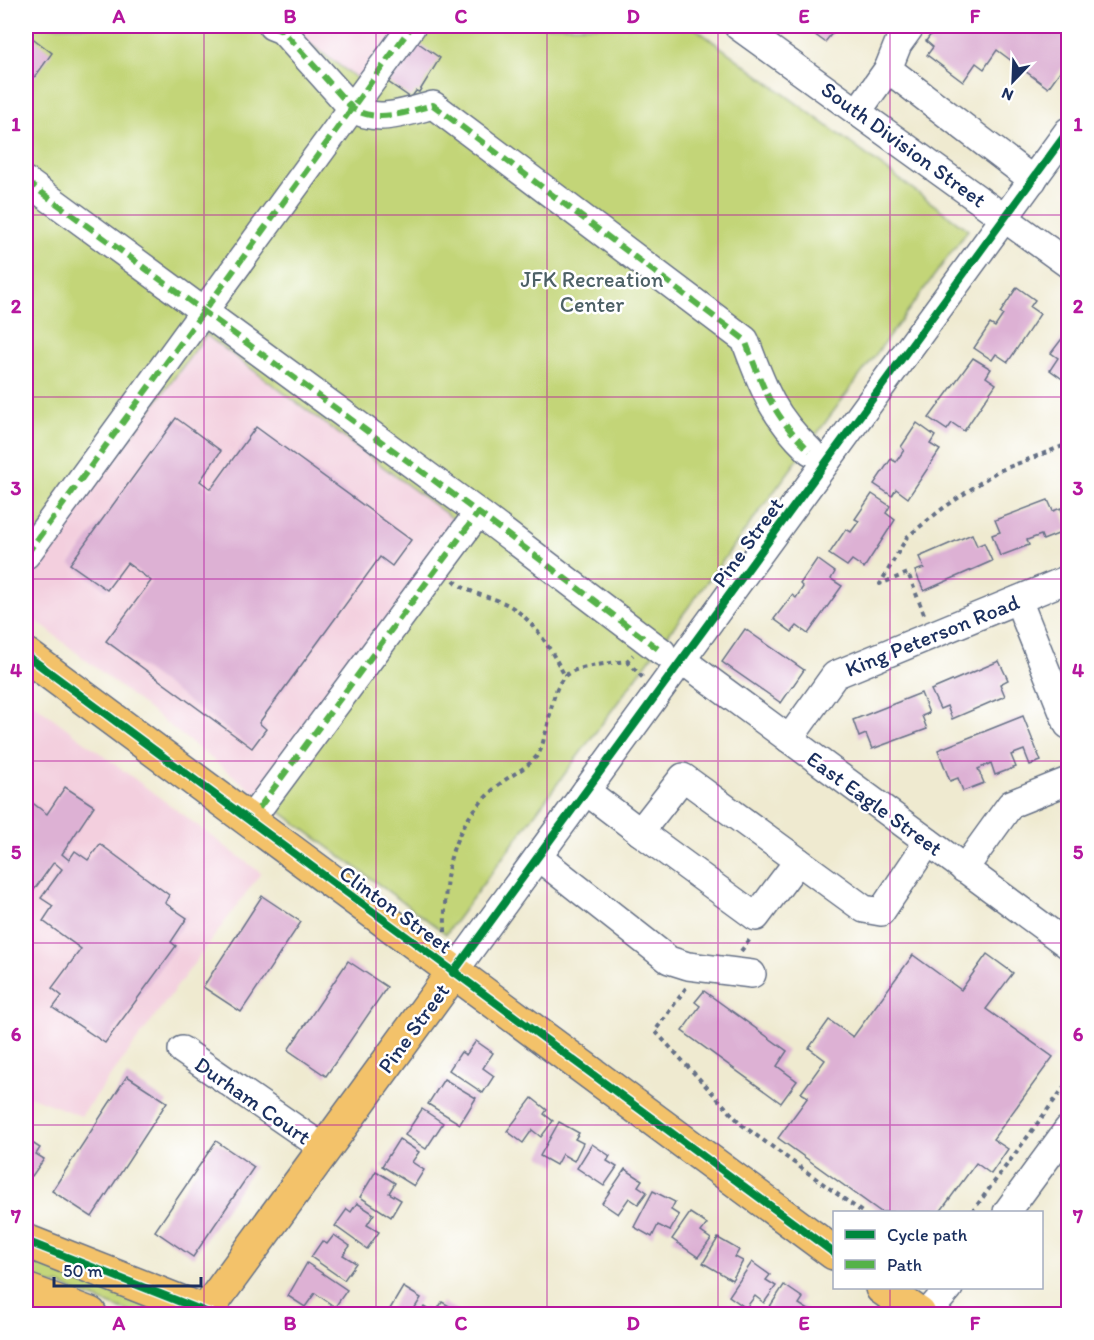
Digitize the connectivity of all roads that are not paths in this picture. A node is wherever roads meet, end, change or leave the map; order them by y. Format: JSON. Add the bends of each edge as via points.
{"nodes":[{"id":1,"x":272,"y":26,"type":"edge"},
{"id":2,"x":412,"y":26,"type":"edge"},
{"id":3,"x":738,"y":26,"type":"edge"},
{"id":4,"x":911,"y":26,"type":"edge"},
{"id":5,"x":888,"y":69,"type":"junction"},
{"id":6,"x":352,"y":108,"type":"junction"},
{"id":7,"x":858,"y":111,"type":"junction"},
{"id":8,"x":1068,"y":131,"type":"edge"},
{"id":9,"x":1033,"y":180,"type":"junction"},
{"id":10,"x":26,"y":181,"type":"edge"},
{"id":11,"x":1005,"y":218,"type":"junction"},
{"id":12,"x":1068,"y":264,"type":"edge"},
{"id":13,"x":204,"y":312,"type":"junction"},
{"id":14,"x":810,"y":451,"type":"dead end"},
{"id":15,"x":478,"y":513,"type":"junction"},
{"id":16,"x":26,"y":555,"type":"edge"},
{"id":17,"x":1068,"y":579,"type":"edge"},
{"id":18,"x":1018,"y":600,"type":"junction"},
{"id":19,"x":26,"y":655,"type":"edge"},
{"id":20,"x":672,"y":656,"type":"junction"},
{"id":21,"x":1068,"y":725,"type":"edge"},
{"id":22,"x":789,"y":739,"type":"junction"},
{"id":23,"x":1068,"y":781,"type":"edge"},
{"id":24,"x":586,"y":791,"type":"junction"},
{"id":25,"x":259,"y":808,"type":"dead end"},
{"id":26,"x":640,"y":832,"type":"junction"},
{"id":27,"x":928,"y":842,"type":"junction"},
{"id":28,"x":538,"y":857,"type":"junction"},
{"id":29,"x":798,"y":861,"type":"junction"},
{"id":30,"x":964,"y":868,"type":"junction"},
{"id":31,"x":1068,"y":945,"type":"edge"},
{"id":32,"x":453,"y":973,"type":"junction"},
{"id":33,"x":752,"y":974,"type":"dead end"},
{"id":34,"x":182,"y":1050,"type":"dead end"},
{"id":35,"x":1068,"y":1129,"type":"edge"},
{"id":36,"x":325,"y":1149,"type":"junction"},
{"id":37,"x":1008,"y":1211,"type":"edge"},
{"id":38,"x":26,"y":1241,"type":"edge"},
{"id":39,"x":833,"y":1251,"type":"edge"},
{"id":40,"x":885,"y":1289,"type":"edge"},
{"id":41,"x":947,"y":1289,"type":"edge"},
{"id":42,"x":26,"y":1290,"type":"edge"},
{"id":43,"x":90,"y":1314,"type":"edge"},
{"id":44,"x":207,"y":1314,"type":"edge"},
{"id":45,"x":919,"y":1314,"type":"edge"},
{"id":46,"x":927,"y":1314,"type":"edge"}],
"edges":[{"from":1,"to":6,"type":"street","via":[[282,30]]},
{"from":2,"to":6,"type":"street"},
{"from":3,"to":7,"type":"street","name":"South Division Street"},
{"from":4,"to":5,"type":"street"},
{"from":5,"to":7,"type":"street"},
{"from":5,"to":9,"type":"street"},
{"from":6,"to":13,"type":"street"},
{"from":6,"to":14,"type":"street","via":[[364,116],[399,114],[433,105],[745,340],[767,400]]},
{"from":7,"to":11,"type":"street","name":"South Division Street"},
{"from":8,"to":9,"type":"street","name":"Pine Street"},
{"from":9,"to":11,"type":"street","name":"Pine Street"},
{"from":10,"to":13,"type":"street","name":"East Eagle Street"},
{"from":11,"to":12,"type":"street","name":"South Division Street"},
{"from":11,"to":20,"type":"street","name":"Pine Street"},
{"from":13,"to":15,"type":"street","name":"East Eagle Street"},
{"from":13,"to":16,"type":"street"},
{"from":15,"to":20,"type":"street","name":"East Eagle Street"},
{"from":15,"to":25,"type":"street"},
{"from":17,"to":18,"type":"street","name":"King Peterson Road"},
{"from":18,"to":21,"type":"street"},
{"from":18,"to":22,"type":"street","name":"King Peterson Road","via":[[835,675]]},
{"from":19,"to":32,"type":"main road","name":"Clinton Street"},
{"from":20,"to":22,"type":"street","name":"East Eagle Street"},
{"from":20,"to":24,"type":"street","name":"Pine Street"},
{"from":22,"to":27,"type":"street","name":"East Eagle Street"},
{"from":23,"to":30,"type":"street","via":[[1011,804]]},
{"from":24,"to":26,"type":"street"},
{"from":24,"to":28,"type":"street","name":"Pine Street"},
{"from":26,"to":29,"type":"street","via":[[682,777]]},
{"from":26,"to":29,"type":"street","via":[[756,916]]},
{"from":27,"to":29,"type":"street","via":[[881,912],[864,909]]},
{"from":27,"to":30,"type":"street","name":"East Eagle Street"},
{"from":28,"to":32,"type":"street","name":"Pine Street"},
{"from":28,"to":33,"type":"street","via":[[669,960]]},
{"from":30,"to":31,"type":"street","name":"East Eagle Street"},
{"from":32,"to":36,"type":"main road","name":"Pine Street"},
{"from":32,"to":39,"type":"main road","name":"Clinton Street"},
{"from":34,"to":36,"type":"street","name":"Durham Court"},
{"from":35,"to":37,"type":"street"},
{"from":36,"to":44,"type":"main road","name":"Pine Street"},
{"from":38,"to":44,"type":"main road"},
{"from":40,"to":45,"type":"main road"},
{"from":41,"to":46,"type":"street"},
{"from":42,"to":43,"type":"main road"}]}
